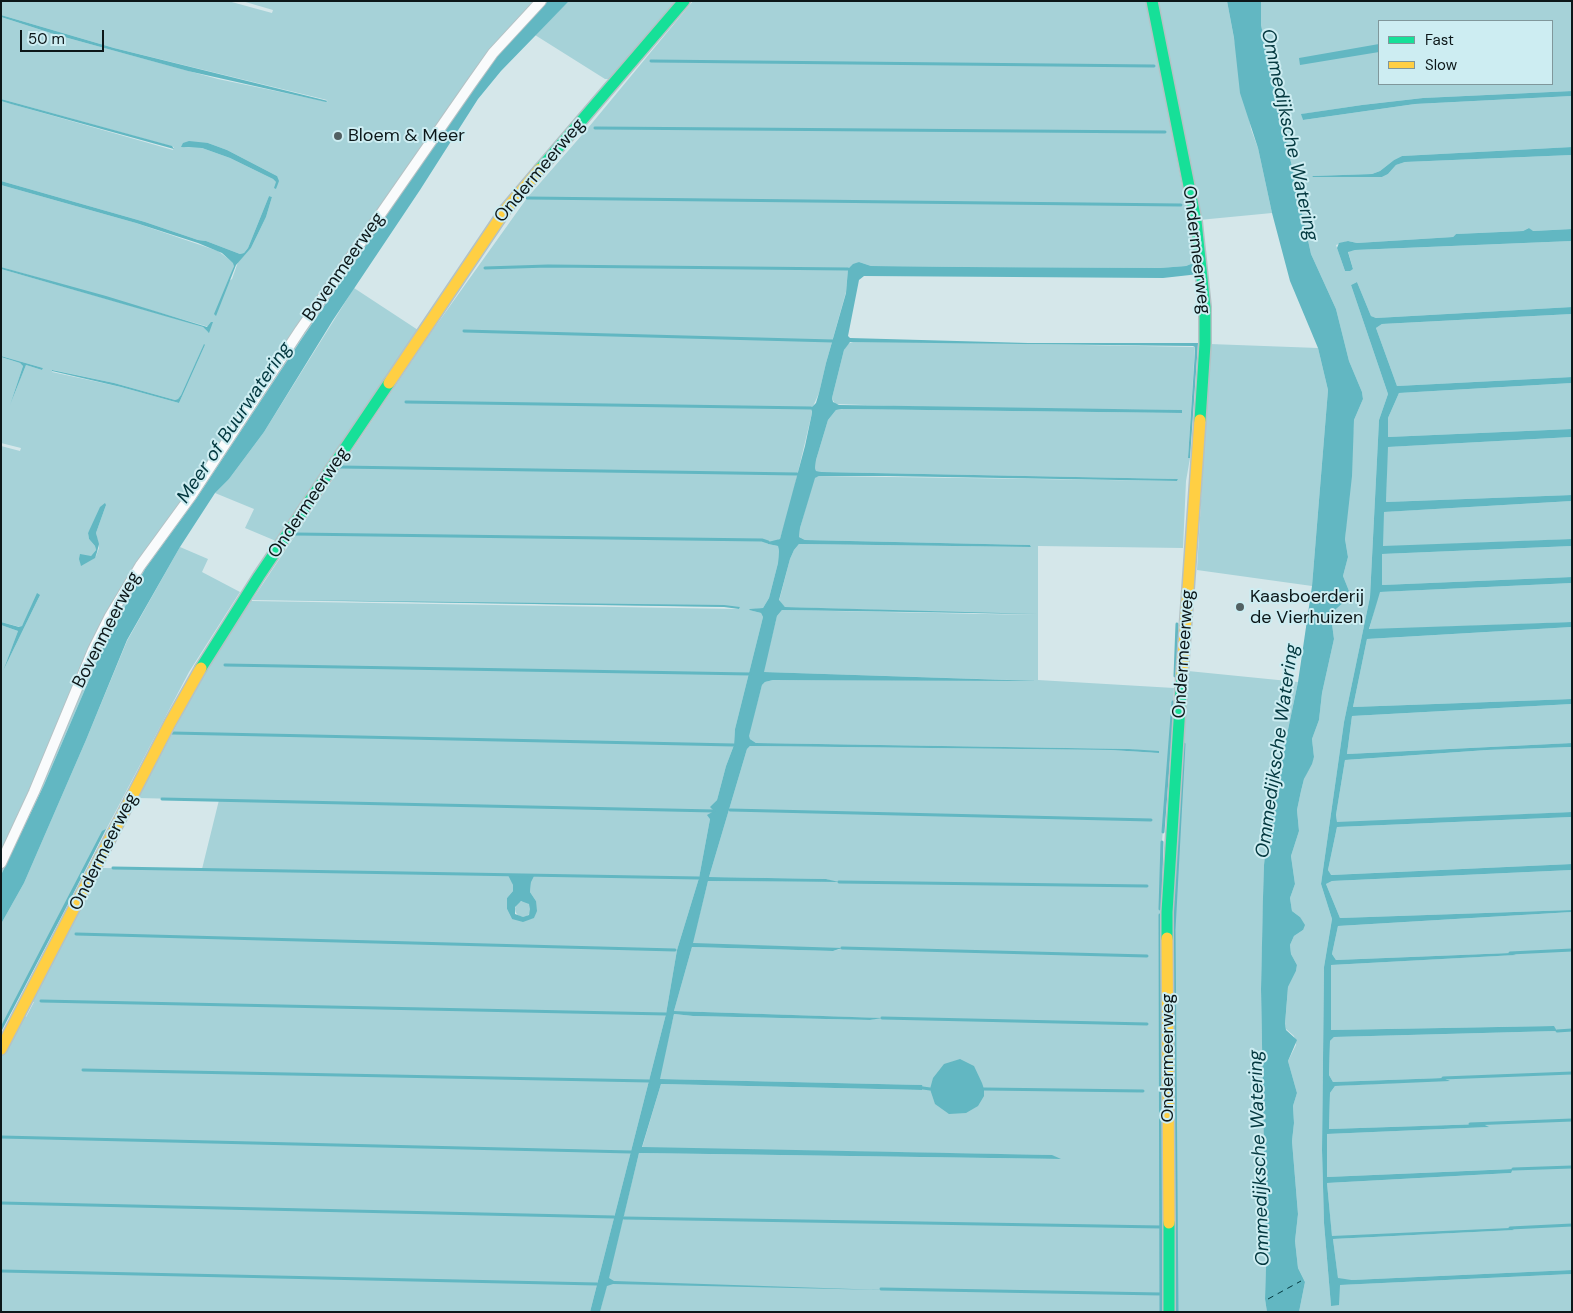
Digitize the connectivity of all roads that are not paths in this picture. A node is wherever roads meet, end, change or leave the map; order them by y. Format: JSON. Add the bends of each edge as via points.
{"nodes":[{"id":1,"x":541,"y":1,"type":"edge"},
{"id":2,"x":684,"y":1,"type":"edge"},
{"id":3,"x":1152,"y":1,"type":"edge"},
{"id":4,"x":1,"y":863,"type":"edge"},
{"id":5,"x":1,"y":1050,"type":"edge"},
{"id":6,"x":1169,"y":1312,"type":"edge"}],
"edges":[{"from":1,"to":4,"type":"street","name":"Bovenmeerweg","via":[[493,53],[140,566],[94,650]]},
{"from":2,"to":5,"type":"street","name":"Ondermeerweg","via":[[506,209],[259,576],[170,723]]},
{"from":3,"to":6,"type":"street","name":"Ondermeerweg","via":[[1196,220],[1205,307],[1167,912]]}]}
